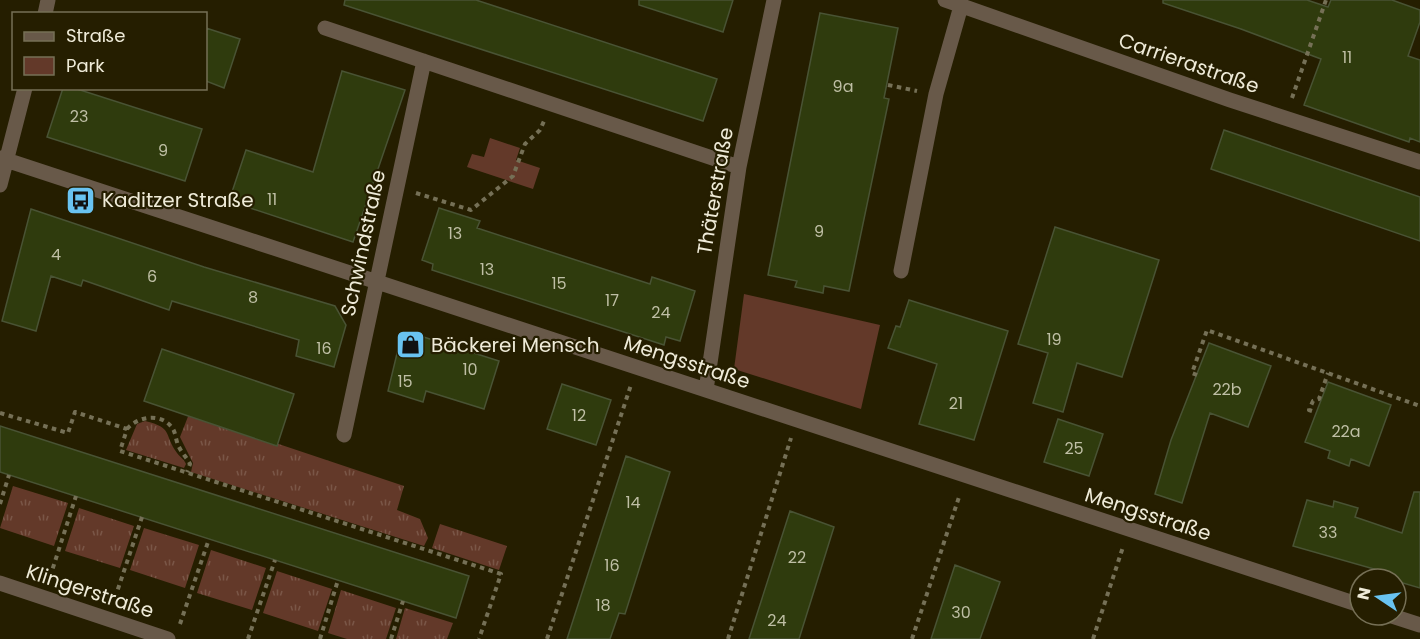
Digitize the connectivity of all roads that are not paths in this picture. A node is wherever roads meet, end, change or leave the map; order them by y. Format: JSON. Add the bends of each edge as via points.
{"nodes":[{"id":1,"x":774,"y":0,"type":"edge"},
{"id":2,"x":945,"y":0,"type":"edge"},
{"id":3,"x":961,"y":6,"type":"junction"},
{"id":4,"x":325,"y":28,"type":"dead end"},
{"id":5,"x":424,"y":60,"type":"junction"},
{"id":6,"x":24,"y":90,"type":"edge"},
{"id":7,"x":3,"y":159,"type":"edge"},
{"id":8,"x":1420,"y":162,"type":"edge"},
{"id":9,"x":739,"y":167,"type":"junction"},
{"id":10,"x":0,"y":185,"type":"edge"},
{"id":11,"x":901,"y":271,"type":"dead end"},
{"id":12,"x":376,"y":282,"type":"junction"},
{"id":13,"x":706,"y":390,"type":"junction"},
{"id":14,"x":344,"y":435,"type":"dead end"},
{"id":15,"x":0,"y":583,"type":"edge"},
{"id":16,"x":1348,"y":601,"type":"edge"},
{"id":17,"x":173,"y":633,"type":"edge"}],
"edges":[{"from":1,"to":9,"type":"street","name":"Thäterstraße"},
{"from":2,"to":3,"type":"street","name":"Carrierastraße"},
{"from":3,"to":8,"type":"street","name":"Carrierastraße"},
{"from":3,"to":11,"type":"street","via":[[936,94]]},
{"from":4,"to":5,"type":"street"},
{"from":5,"to":9,"type":"street"},
{"from":5,"to":12,"type":"street","name":"Schwindstraße"},
{"from":6,"to":7,"type":"street"},
{"from":7,"to":10,"type":"street"},
{"from":7,"to":12,"type":"street","name":"Mengsstraße"},
{"from":9,"to":13,"type":"street","name":"Thäterstraße"},
{"from":12,"to":13,"type":"street","name":"Mengsstraße"},
{"from":12,"to":14,"type":"street","name":"Schwindstraße"},
{"from":13,"to":16,"type":"street","name":"Mengsstraße"},
{"from":15,"to":17,"type":"street","name":"Klingerstraße","via":[[108,619]]}]}
